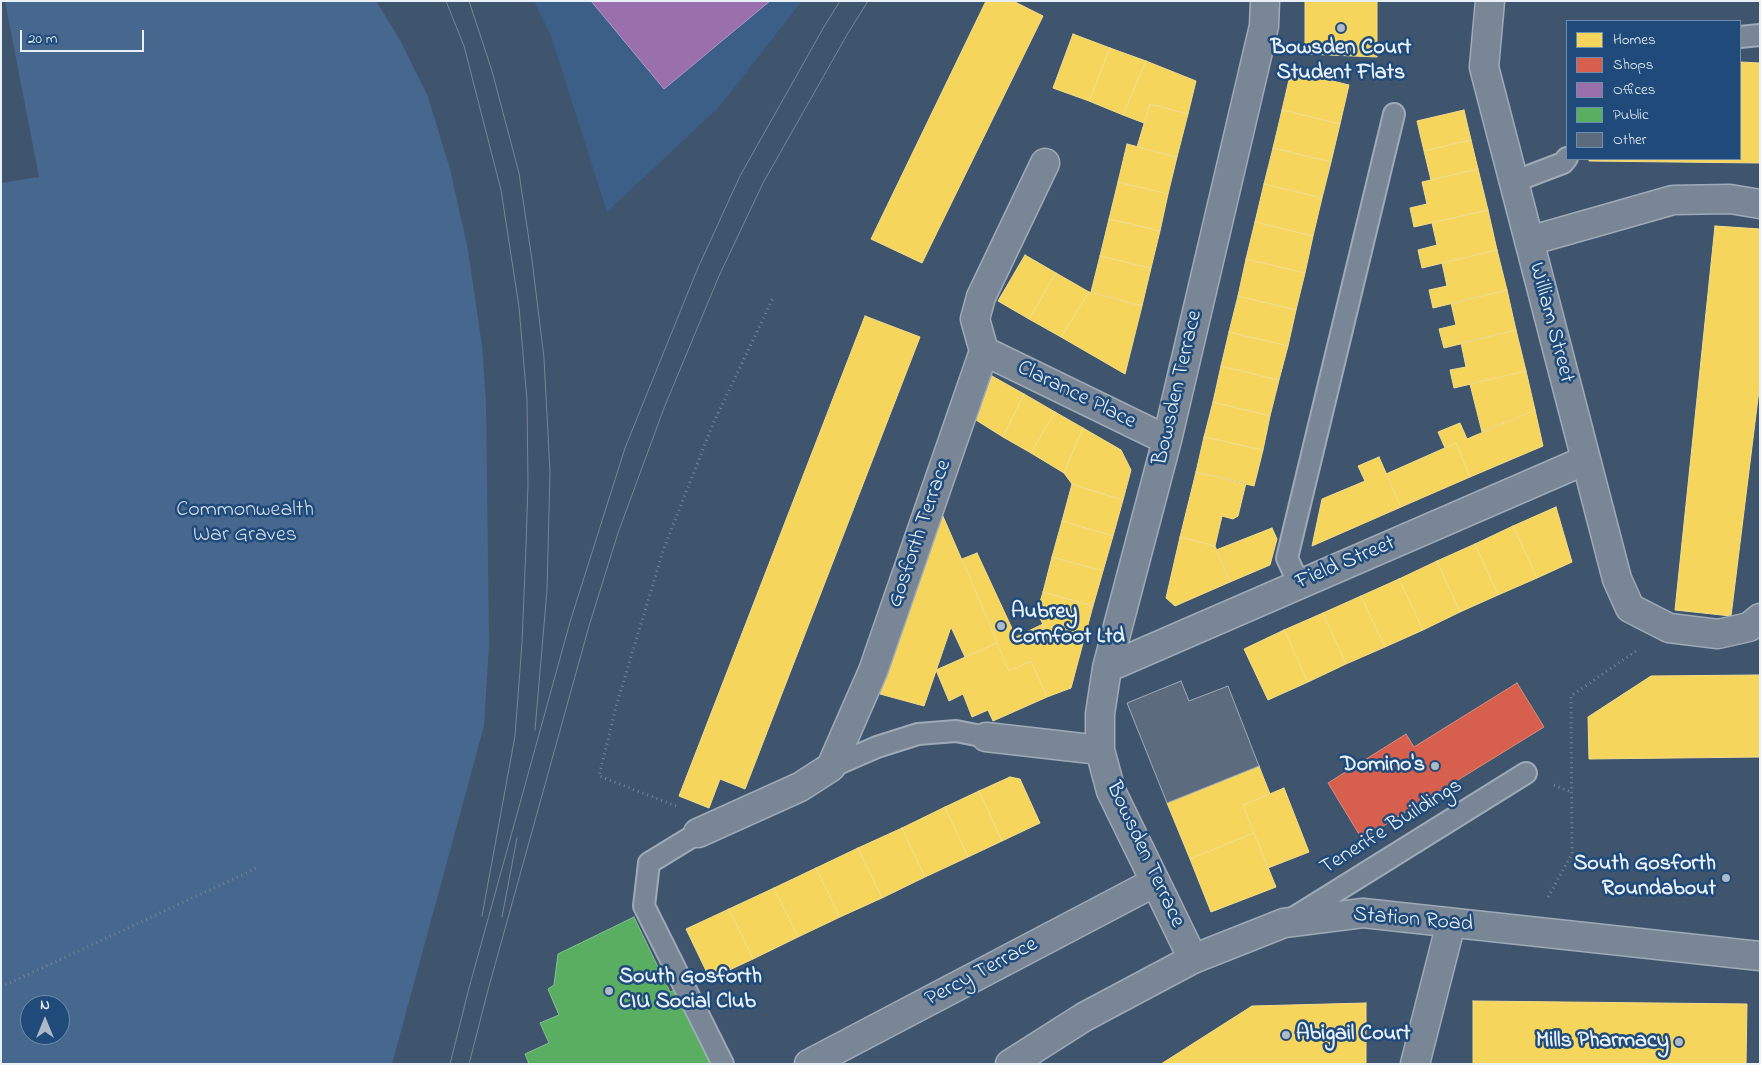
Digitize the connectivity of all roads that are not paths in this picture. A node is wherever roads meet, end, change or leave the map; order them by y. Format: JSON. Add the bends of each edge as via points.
{"nodes":[{"id":1,"x":1490,"y":1,"type":"edge"},
{"id":2,"x":1264,"y":13,"type":"edge"},
{"id":3,"x":1760,"y":35,"type":"edge"},
{"id":4,"x":1741,"y":37,"type":"edge"},
{"id":5,"x":1394,"y":114,"type":"dead end"},
{"id":6,"x":1566,"y":159,"type":"edge"},
{"id":7,"x":1045,"y":164,"type":"dead end"},
{"id":8,"x":1514,"y":182,"type":"junction"},
{"id":9,"x":1760,"y":204,"type":"edge"},
{"id":10,"x":1529,"y":241,"type":"junction"},
{"id":11,"x":984,"y":351,"type":"junction"},
{"id":12,"x":1168,"y":440,"type":"junction"},
{"id":13,"x":1586,"y":460,"type":"junction"},
{"id":14,"x":1299,"y":584,"type":"junction"},
{"id":15,"x":1760,"y":618,"type":"edge"},
{"id":16,"x":1107,"y":668,"type":"junction"},
{"id":17,"x":986,"y":737,"type":"joint"},
{"id":18,"x":1100,"y":750,"type":"junction"},
{"id":19,"x":830,"y":767,"type":"junction"},
{"id":20,"x":1526,"y":773,"type":"dead end"},
{"id":21,"x":698,"y":833,"type":"joint"},
{"id":22,"x":1155,"y":882,"type":"junction"},
{"id":23,"x":1284,"y":923,"type":"junction"},
{"id":24,"x":1451,"y":923,"type":"junction"},
{"id":25,"x":1760,"y":956,"type":"edge"},
{"id":26,"x":1193,"y":959,"type":"junction"},
{"id":27,"x":723,"y":1064,"type":"edge"},
{"id":28,"x":809,"y":1064,"type":"edge"},
{"id":29,"x":1010,"y":1064,"type":"edge"},
{"id":30,"x":1416,"y":1064,"type":"edge"}],
"edges":[{"from":1,"to":8,"type":"street","name":"William Street","via":[[1484,67]]},
{"from":2,"to":12,"type":"street","name":"Bowsden Terrace"},
{"from":3,"to":4,"type":"lane"},
{"from":5,"to":14,"type":"lane","via":[[1287,558]]},
{"from":6,"to":8,"type":"lane"},
{"from":7,"to":11,"type":"street","via":[[981,297],[975,319]]},
{"from":8,"to":10,"type":"street","name":"William Street"},
{"from":9,"to":10,"type":"street","via":[[1730,199],[1673,200]]},
{"from":10,"to":13,"type":"street","name":"William Street"},
{"from":11,"to":12,"type":"street","name":"Clarance Place"},
{"from":11,"to":19,"type":"street","name":"Gosforth Terrace","via":[[873,671]]},
{"from":12,"to":16,"type":"street","name":"Bowsden Terrace"},
{"from":13,"to":14,"type":"street","name":"Field Street"},
{"from":13,"to":15,"type":"street","name":"William Street","via":[[1617,579],[1630,608],[1669,628],[1718,634],[1749,627]]},
{"from":14,"to":16,"type":"street","name":"Field Street"},
{"from":16,"to":18,"type":"street","name":"Bowsden Terrace","via":[[1100,714]]},
{"from":17,"to":18,"type":"street"},
{"from":17,"to":19,"type":"lane","via":[[956,731],[918,734],[876,747]]},
{"from":18,"to":22,"type":"street","name":"Bowsden Terrace","via":[[1111,791]]},
{"from":19,"to":21,"type":"street","via":[[800,787]]},
{"from":20,"to":23,"type":"lane","name":"Tenerife Buildings"},
{"from":21,"to":27,"type":"lane","via":[[649,863],[644,906]]},
{"from":22,"to":26,"type":"street","name":"Bowsden Terrace"},
{"from":22,"to":28,"type":"street","name":"Percy Terrace"},
{"from":23,"to":24,"type":"street","name":"Station Road","via":[[1363,913]]},
{"from":23,"to":26,"type":"street","name":"Station Road"},
{"from":24,"to":25,"type":"street","name":"Station Road"},
{"from":24,"to":30,"type":"street"},
{"from":26,"to":29,"type":"street","name":"Station Road","via":[[1084,1017]]}]}
